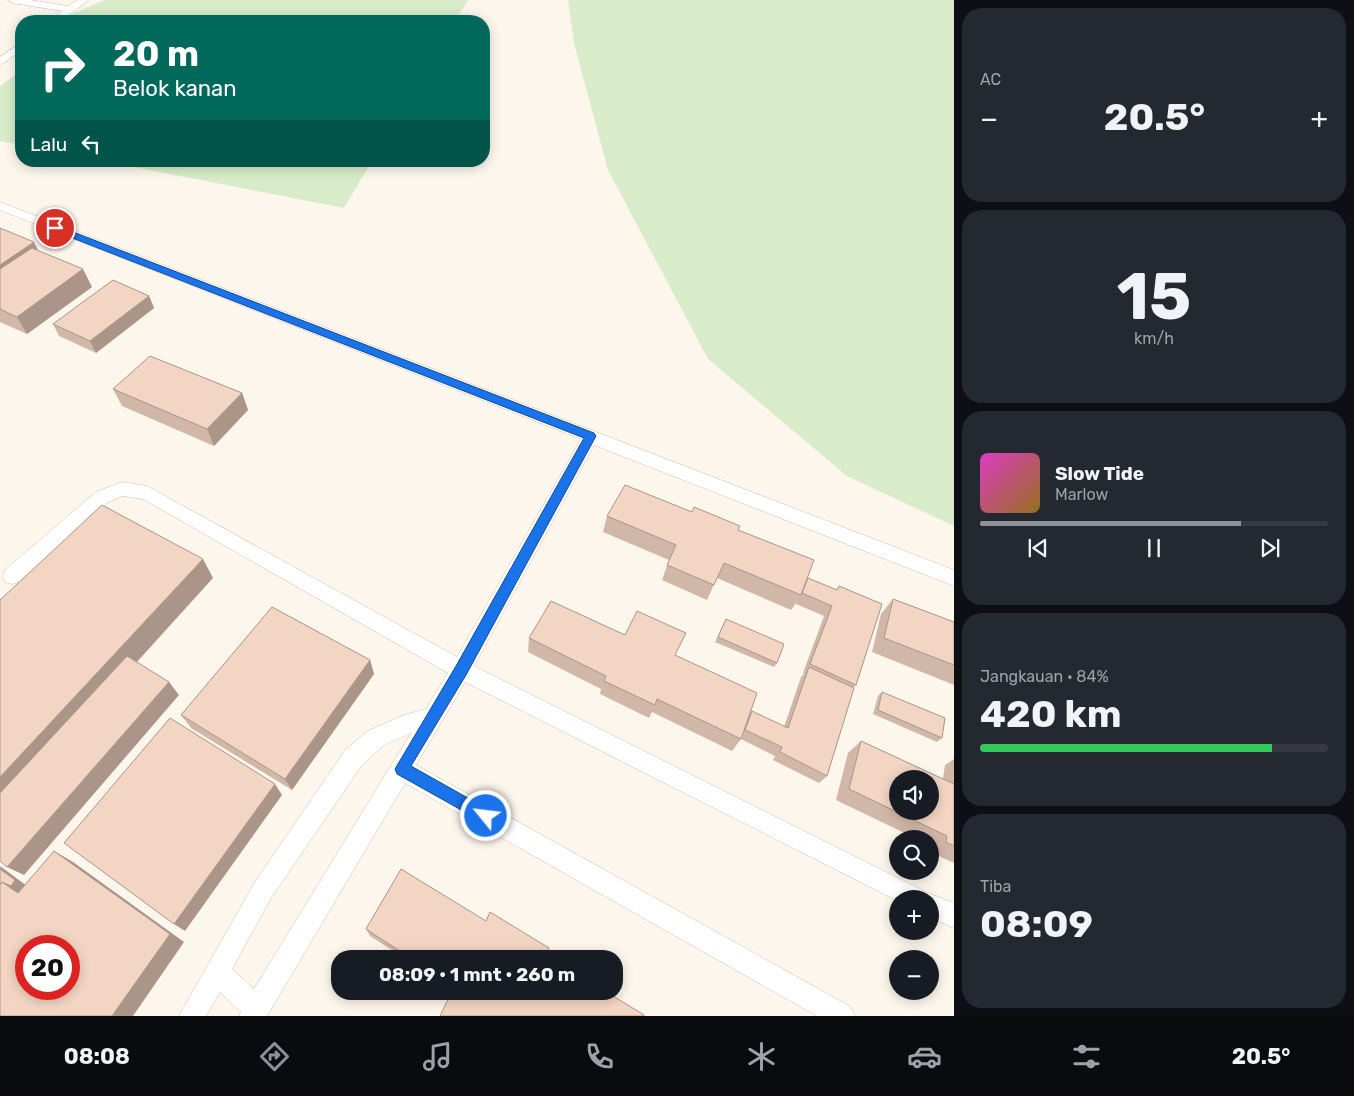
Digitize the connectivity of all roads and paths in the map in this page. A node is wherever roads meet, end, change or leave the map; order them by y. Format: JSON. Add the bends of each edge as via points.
{"nodes":[{"id":1,"x":13,"y":0,"type":"edge"},
{"id":2,"x":84,"y":0,"type":"edge"},
{"id":3,"x":70,"y":9,"type":"junction"},
{"id":4,"x":62,"y":15,"type":"edge"},
{"id":5,"x":15,"y":51,"type":"edge"},
{"id":6,"x":0,"y":62,"type":"edge"},
{"id":7,"x":0,"y":206,"type":"edge"},
{"id":8,"x":590,"y":436,"type":"junction"},
{"id":9,"x":12,"y":576,"type":"dead end"},
{"id":10,"x":954,"y":578,"type":"edge"},
{"id":11,"x":461,"y":670,"type":"junction"},
{"id":12,"x":433,"y":717,"type":"junction"},
{"id":13,"x":402,"y":769,"type":"junction"},
{"id":14,"x":901,"y":890,"type":"edge"},
{"id":15,"x":939,"y":908,"type":"edge"},
{"id":16,"x":954,"y":916,"type":"edge"},
{"id":17,"x":217,"y":972,"type":"junction"},
{"id":18,"x":254,"y":1013,"type":"edge"},
{"id":19,"x":192,"y":1016,"type":"edge"},
{"id":20,"x":842,"y":1016,"type":"edge"}],
"edges":[{"from":1,"to":3,"type":"lane"},
{"from":2,"to":3,"type":"lane"},
{"from":3,"to":4,"type":"lane"},
{"from":5,"to":6,"type":"lane"},
{"from":7,"to":8,"type":"lane"},
{"from":8,"to":10,"type":"lane"},
{"from":8,"to":11,"type":"lane"},
{"from":9,"to":11,"type":"lane","via":[[102,498],[122,489],[134,490],[147,493]]},
{"from":11,"to":12,"type":"lane"},
{"from":11,"to":14,"type":"lane"},
{"from":12,"to":13,"type":"lane"},
{"from":12,"to":17,"type":"lane","via":[[404,725],[376,738],[354,757],[263,890]]},
{"from":13,"to":18,"type":"lane"},
{"from":13,"to":20,"type":"lane"},
{"from":15,"to":16,"type":"lane"},
{"from":17,"to":18,"type":"lane"},
{"from":17,"to":19,"type":"lane"}]}
